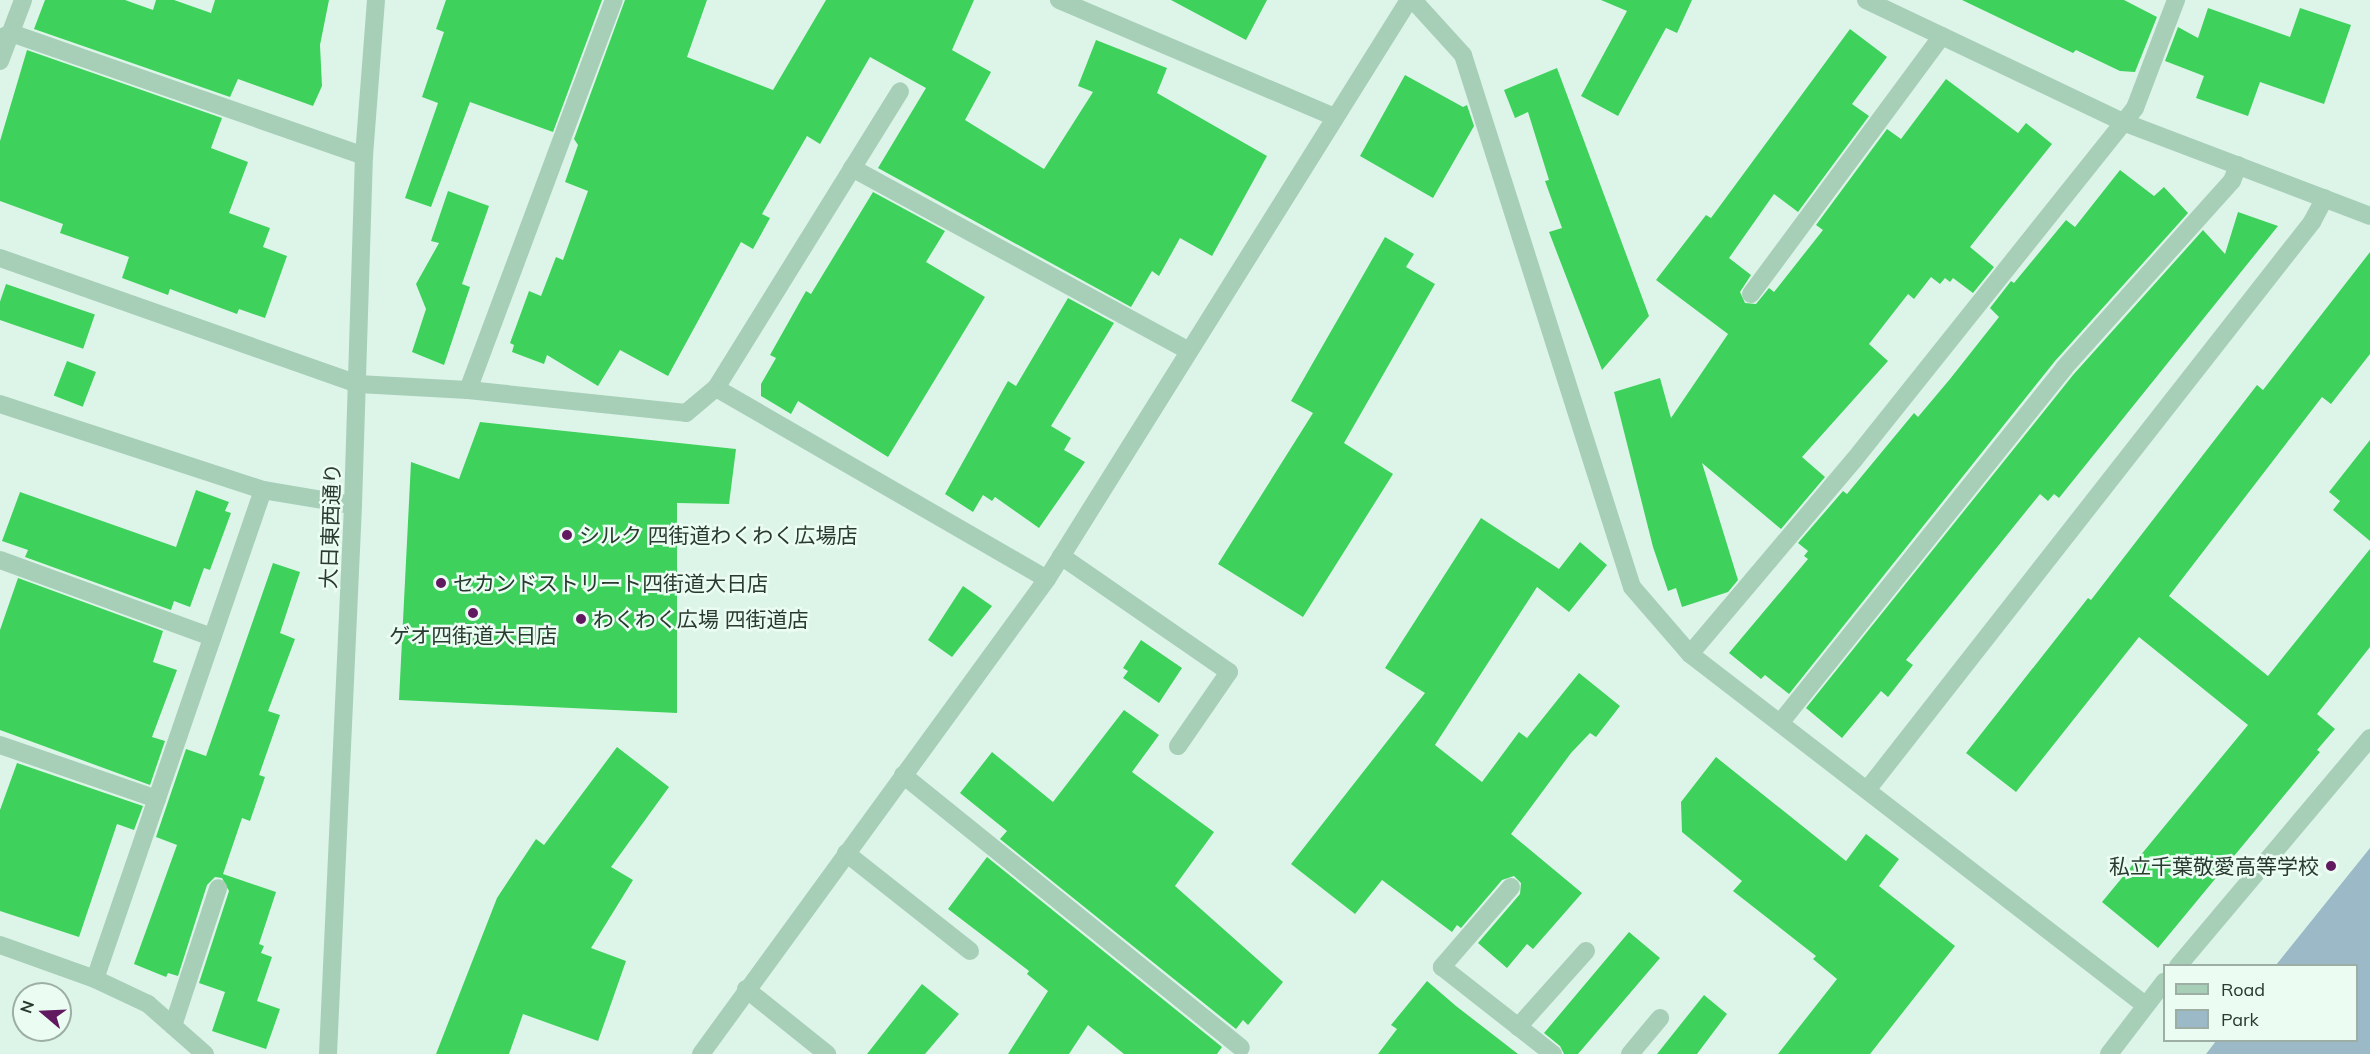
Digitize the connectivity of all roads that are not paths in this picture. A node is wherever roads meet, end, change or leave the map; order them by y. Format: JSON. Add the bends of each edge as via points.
{"nodes":[{"id":1,"x":23,"y":0,"type":"edge"},
{"id":2,"x":376,"y":0,"type":"edge"},
{"id":3,"x":614,"y":0,"type":"edge"},
{"id":4,"x":1059,"y":0,"type":"edge"},
{"id":5,"x":1408,"y":0,"type":"edge"},
{"id":6,"x":1413,"y":0,"type":"edge"},
{"id":7,"x":1866,"y":0,"type":"edge"},
{"id":8,"x":2176,"y":0,"type":"edge"},
{"id":9,"x":5,"y":36,"type":"edge"},
{"id":10,"x":1942,"y":36,"type":"junction"},
{"id":11,"x":0,"y":61,"type":"edge"},
{"id":12,"x":900,"y":91,"type":"dead end"},
{"id":13,"x":1335,"y":117,"type":"junction"},
{"id":14,"x":2123,"y":122,"type":"junction"},
{"id":15,"x":363,"y":156,"type":"junction"},
{"id":16,"x":2238,"y":165,"type":"junction"},
{"id":17,"x":852,"y":168,"type":"junction"},
{"id":18,"x":2325,"y":198,"type":"junction"},
{"id":19,"x":2370,"y":216,"type":"edge"},
{"id":20,"x":0,"y":258,"type":"edge"},
{"id":21,"x":1751,"y":294,"type":"dead end"},
{"id":22,"x":1188,"y":351,"type":"junction"},
{"id":23,"x":358,"y":384,"type":"junction"},
{"id":24,"x":716,"y":388,"type":"junction"},
{"id":25,"x":468,"y":390,"type":"junction"},
{"id":26,"x":0,"y":404,"type":"edge"},
{"id":27,"x":262,"y":490,"type":"junction"},
{"id":28,"x":354,"y":505,"type":"junction"},
{"id":29,"x":1061,"y":556,"type":"junction"},
{"id":30,"x":0,"y":560,"type":"edge"},
{"id":31,"x":1047,"y":579,"type":"junction"},
{"id":32,"x":212,"y":637,"type":"junction"},
{"id":33,"x":1690,"y":654,"type":"junction"},
{"id":34,"x":1780,"y":723,"type":"junction"},
{"id":35,"x":2370,"y":738,"type":"edge"},
{"id":36,"x":0,"y":745,"type":"edge"},
{"id":37,"x":1178,"y":746,"type":"dead end"},
{"id":38,"x":903,"y":775,"type":"junction"},
{"id":39,"x":1867,"y":790,"type":"junction"},
{"id":40,"x":157,"y":799,"type":"junction"},
{"id":41,"x":846,"y":853,"type":"junction"},
{"id":42,"x":1511,"y":886,"type":"dead end"},
{"id":43,"x":218,"y":888,"type":"dead end"},
{"id":44,"x":0,"y":945,"type":"edge"},
{"id":45,"x":970,"y":951,"type":"dead end"},
{"id":46,"x":1586,"y":951,"type":"dead end"},
{"id":47,"x":2180,"y":964,"type":"edge"},
{"id":48,"x":95,"y":978,"type":"junction"},
{"id":49,"x":2163,"y":983,"type":"edge"},
{"id":50,"x":746,"y":989,"type":"junction"},
{"id":51,"x":2145,"y":1005,"type":"junction"},
{"id":52,"x":1660,"y":1018,"type":"dead end"},
{"id":53,"x":173,"y":1026,"type":"junction"},
{"id":54,"x":1518,"y":1027,"type":"junction"},
{"id":55,"x":1241,"y":1048,"type":"dead end"},
{"id":56,"x":205,"y":1054,"type":"edge"},
{"id":57,"x":328,"y":1054,"type":"edge"},
{"id":58,"x":701,"y":1054,"type":"edge"},
{"id":59,"x":827,"y":1054,"type":"edge"},
{"id":60,"x":1553,"y":1054,"type":"edge"},
{"id":61,"x":1630,"y":1054,"type":"edge"},
{"id":62,"x":2109,"y":1054,"type":"edge"}],
"edges":[{"from":1,"to":9,"type":"street"},
{"from":2,"to":15,"type":"street","name":"大日東西通り"},
{"from":3,"to":25,"type":"street"},
{"from":4,"to":13,"type":"street"},
{"from":5,"to":13,"type":"street"},
{"from":6,"to":33,"type":"street","via":[[1462,55],[1632,587]]},
{"from":7,"to":10,"type":"street"},
{"from":8,"to":14,"type":"street","via":[[2135,108]]},
{"from":9,"to":11,"type":"street"},
{"from":9,"to":15,"type":"street"},
{"from":10,"to":14,"type":"street"},
{"from":10,"to":21,"type":"street"},
{"from":12,"to":17,"type":"street"},
{"from":13,"to":22,"type":"street"},
{"from":14,"to":16,"type":"street"},
{"from":14,"to":33,"type":"street","via":[[1854,460]]},
{"from":15,"to":23,"type":"street","name":"大日東西通り"},
{"from":16,"to":18,"type":"street"},
{"from":16,"to":34,"type":"street","via":[[2232,182],[2064,368]]},
{"from":17,"to":22,"type":"street"},
{"from":17,"to":24,"type":"street"},
{"from":18,"to":19,"type":"street"},
{"from":18,"to":39,"type":"street","via":[[2312,222]]},
{"from":20,"to":23,"type":"street"},
{"from":22,"to":29,"type":"street"},
{"from":23,"to":25,"type":"street"},
{"from":23,"to":28,"type":"street","name":"大日東西通り"},
{"from":24,"to":25,"type":"street","via":[[686,413]]},
{"from":24,"to":31,"type":"street"},
{"from":26,"to":27,"type":"street"},
{"from":27,"to":28,"type":"street"},
{"from":27,"to":32,"type":"street"},
{"from":28,"to":57,"type":"street","name":"大日東西通り"},
{"from":29,"to":31,"type":"street"},
{"from":29,"to":37,"type":"street","via":[[1229,672]]},
{"from":30,"to":32,"type":"street"},
{"from":31,"to":38,"type":"street"},
{"from":32,"to":40,"type":"street"},
{"from":33,"to":34,"type":"street"},
{"from":34,"to":39,"type":"street"},
{"from":35,"to":47,"type":"street"},
{"from":36,"to":40,"type":"street"},
{"from":38,"to":41,"type":"street"},
{"from":38,"to":55,"type":"street"},
{"from":39,"to":51,"type":"street"},
{"from":40,"to":48,"type":"street"},
{"from":41,"to":45,"type":"street"},
{"from":41,"to":50,"type":"street"},
{"from":42,"to":54,"type":"street","via":[[1442,967]]},
{"from":43,"to":53,"type":"street"},
{"from":44,"to":48,"type":"street"},
{"from":46,"to":54,"type":"street"},
{"from":48,"to":53,"type":"street","via":[[148,1004]]},
{"from":49,"to":51,"type":"street"},
{"from":50,"to":58,"type":"street"},
{"from":50,"to":59,"type":"street"},
{"from":51,"to":62,"type":"street"},
{"from":52,"to":61,"type":"street"},
{"from":53,"to":56,"type":"street"},
{"from":54,"to":60,"type":"street"}]}
